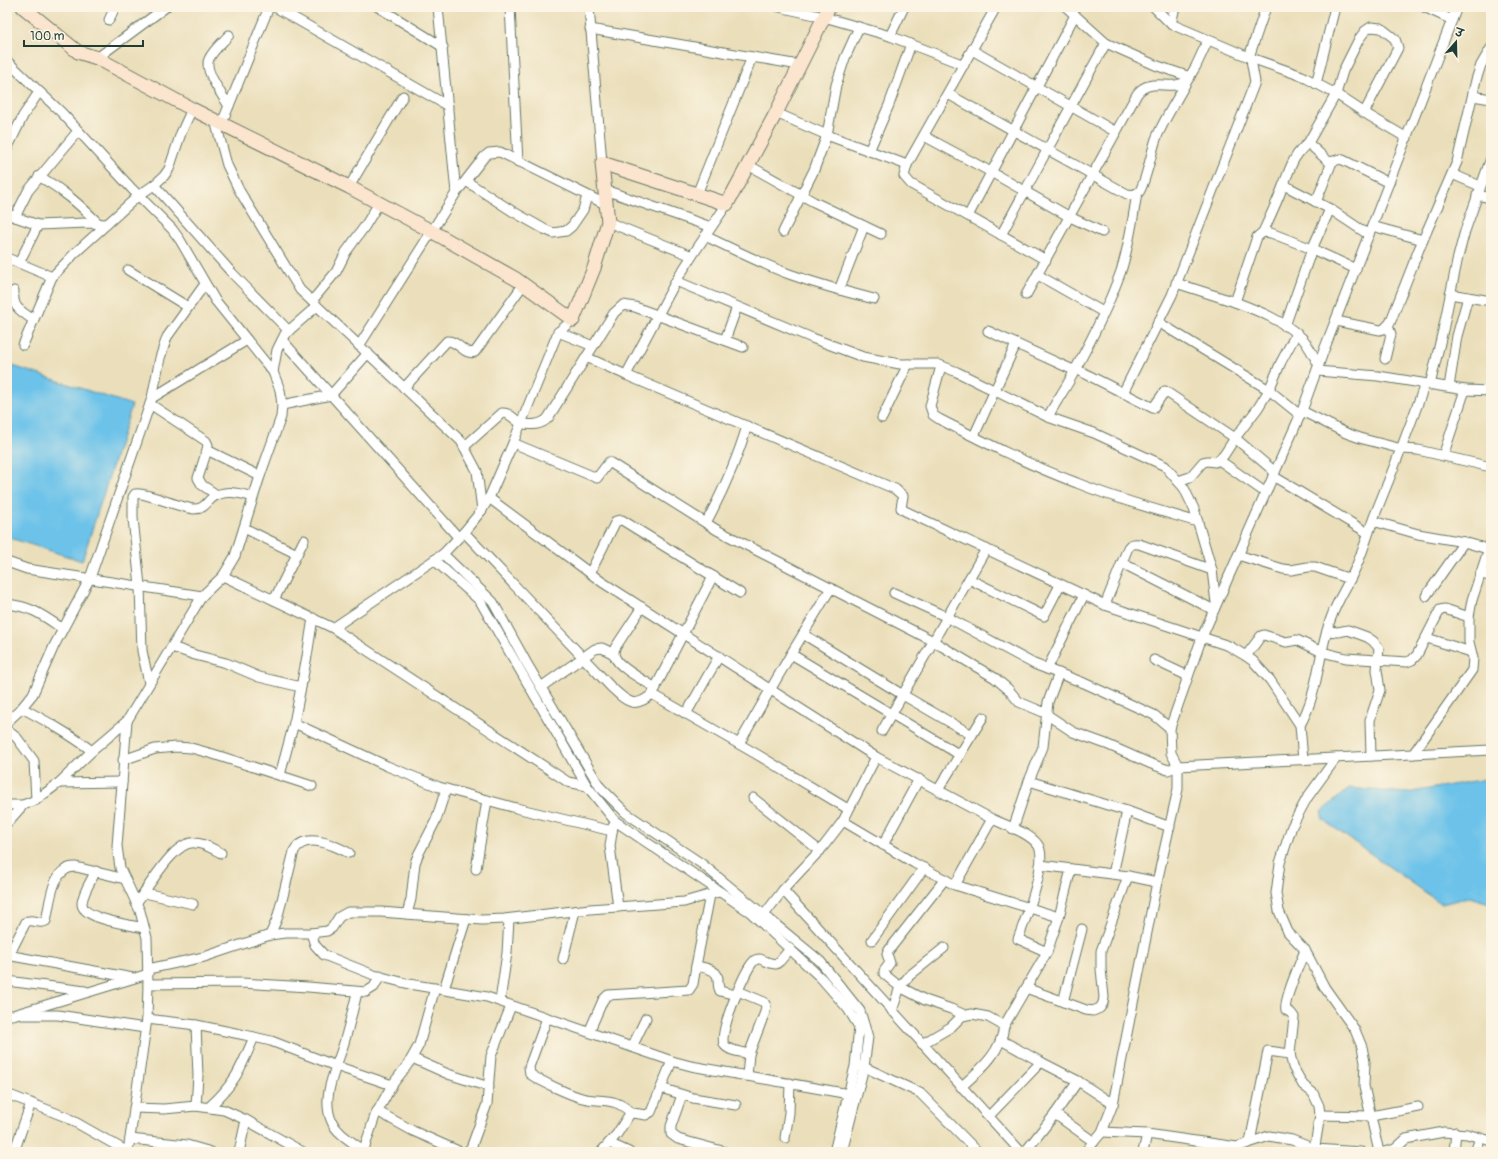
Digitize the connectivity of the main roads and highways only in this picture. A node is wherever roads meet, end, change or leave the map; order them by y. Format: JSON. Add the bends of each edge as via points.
{"nodes":[{"id":1,"x":23,"y":7,"type":"edge"},
{"id":2,"x":826,"y":12,"type":"edge"}],
"edges":[{"from":1,"to":2,"type":"main road","via":[[78,52],[97,58],[192,109],[350,187],[516,279],[573,320],[594,268],[608,222],[602,163],[727,204]]}]}
